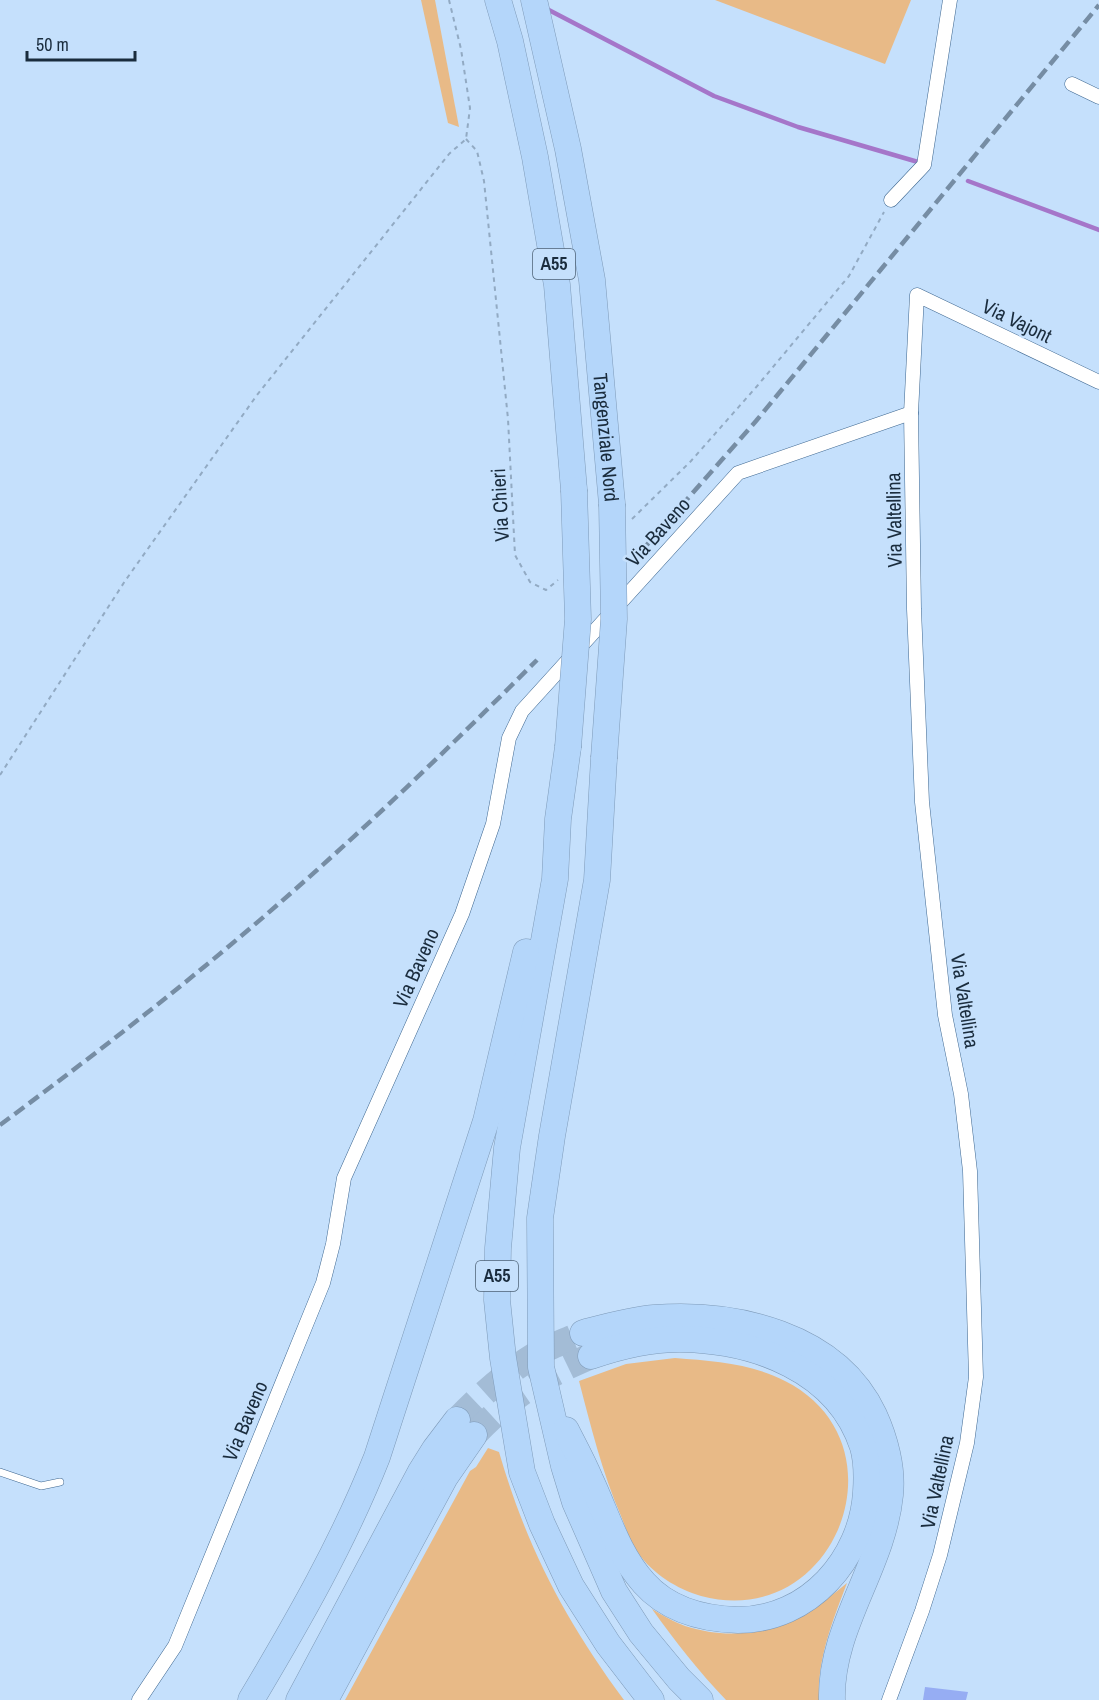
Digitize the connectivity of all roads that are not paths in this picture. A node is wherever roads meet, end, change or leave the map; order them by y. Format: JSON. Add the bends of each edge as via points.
{"nodes":[{"id":1,"x":498,"y":0,"type":"edge"},
{"id":2,"x":534,"y":0,"type":"edge"},
{"id":3,"x":950,"y":0,"type":"edge"},
{"id":4,"x":1072,"y":84,"type":"dead end"},
{"id":5,"x":1099,"y":97,"type":"edge"},
{"id":6,"x":891,"y":200,"type":"road end"},
{"id":7,"x":917,"y":295,"type":"joint"},
{"id":8,"x":1099,"y":382,"type":"edge"},
{"id":9,"x":911,"y":413,"type":"junction"},
{"id":10,"x":558,"y":819,"type":"junction"},
{"id":11,"x":548,"y":1395,"type":"junction"},
{"id":12,"x":0,"y":1472,"type":"edge"},
{"id":13,"x":60,"y":1482,"type":"dead end"},
{"id":14,"x":140,"y":1700,"type":"edge"},
{"id":15,"x":251,"y":1700,"type":"edge"},
{"id":16,"x":299,"y":1700,"type":"edge"},
{"id":17,"x":326,"y":1700,"type":"edge"},
{"id":18,"x":651,"y":1700,"type":"edge"},
{"id":19,"x":700,"y":1700,"type":"edge"},
{"id":20,"x":832,"y":1700,"type":"edge"},
{"id":21,"x":889,"y":1700,"type":"edge"}],
"edges":[{"from":1,"to":10,"type":"highway","name":"Tangenziale Nord","number":"A55","bridge":true,"via":[[535,157],[557,285],[574,490],[578,619]]},
{"from":2,"to":11,"type":"highway","name":"Tangenziale Nord","number":"A55","bridge":true,"via":[[568,149],[592,280],[618,515],[597,880],[540,1218],[541,1368]]},
{"from":3,"to":6,"type":"street","via":[[924,165]]},
{"from":4,"to":5,"type":"street"},
{"from":7,"to":8,"type":"street","name":"Via Vajont"},
{"from":7,"to":9,"type":"street","name":"Via Valtellina"},
{"from":9,"to":14,"type":"street","name":"Via Baveno","via":[[738,473],[522,711],[509,738],[493,824],[462,914],[344,1178],[323,1283],[175,1646]]},
{"from":9,"to":21,"type":"street","name":"Via Valtellina","via":[[922,802],[945,1015],[961,1094],[970,1170],[976,1377],[967,1443],[940,1555]]},
{"from":10,"to":15,"type":"highway","number":"A55","via":[[486,1121],[377,1457],[333,1556]]},
{"from":10,"to":18,"type":"highway","number":"A55","via":[[555,879],[507,1148],[498,1248],[498,1312],[522,1472],[542,1524],[571,1586],[608,1644]]},
{"from":11,"to":19,"type":"highway","number":"A55","via":[[575,1502],[614,1591],[641,1633]]},
{"from":11,"to":20,"type":"highway","number":"A55","via":[[621,1552],[644,1584],[666,1602],[692,1614],[719,1620],[747,1620],[800,1603],[842,1565],[856,1538],[865,1507],[867,1476],[863,1447],[850,1420],[823,1385],[786,1361],[735,1346],[679,1339],[619,1347],[587,1345],[613,1324],[652,1318],[728,1320],[792,1338],[828,1359],[848,1377],[868,1403],[880,1429],[890,1494],[884,1526],[842,1635],[835,1660]]},
{"from":12,"to":13,"type":"lane","via":[[40,1486]]},
{"from":16,"to":17,"type":"highway","via":[[420,1473],[435,1449],[466,1428],[445,1477]]}]}
